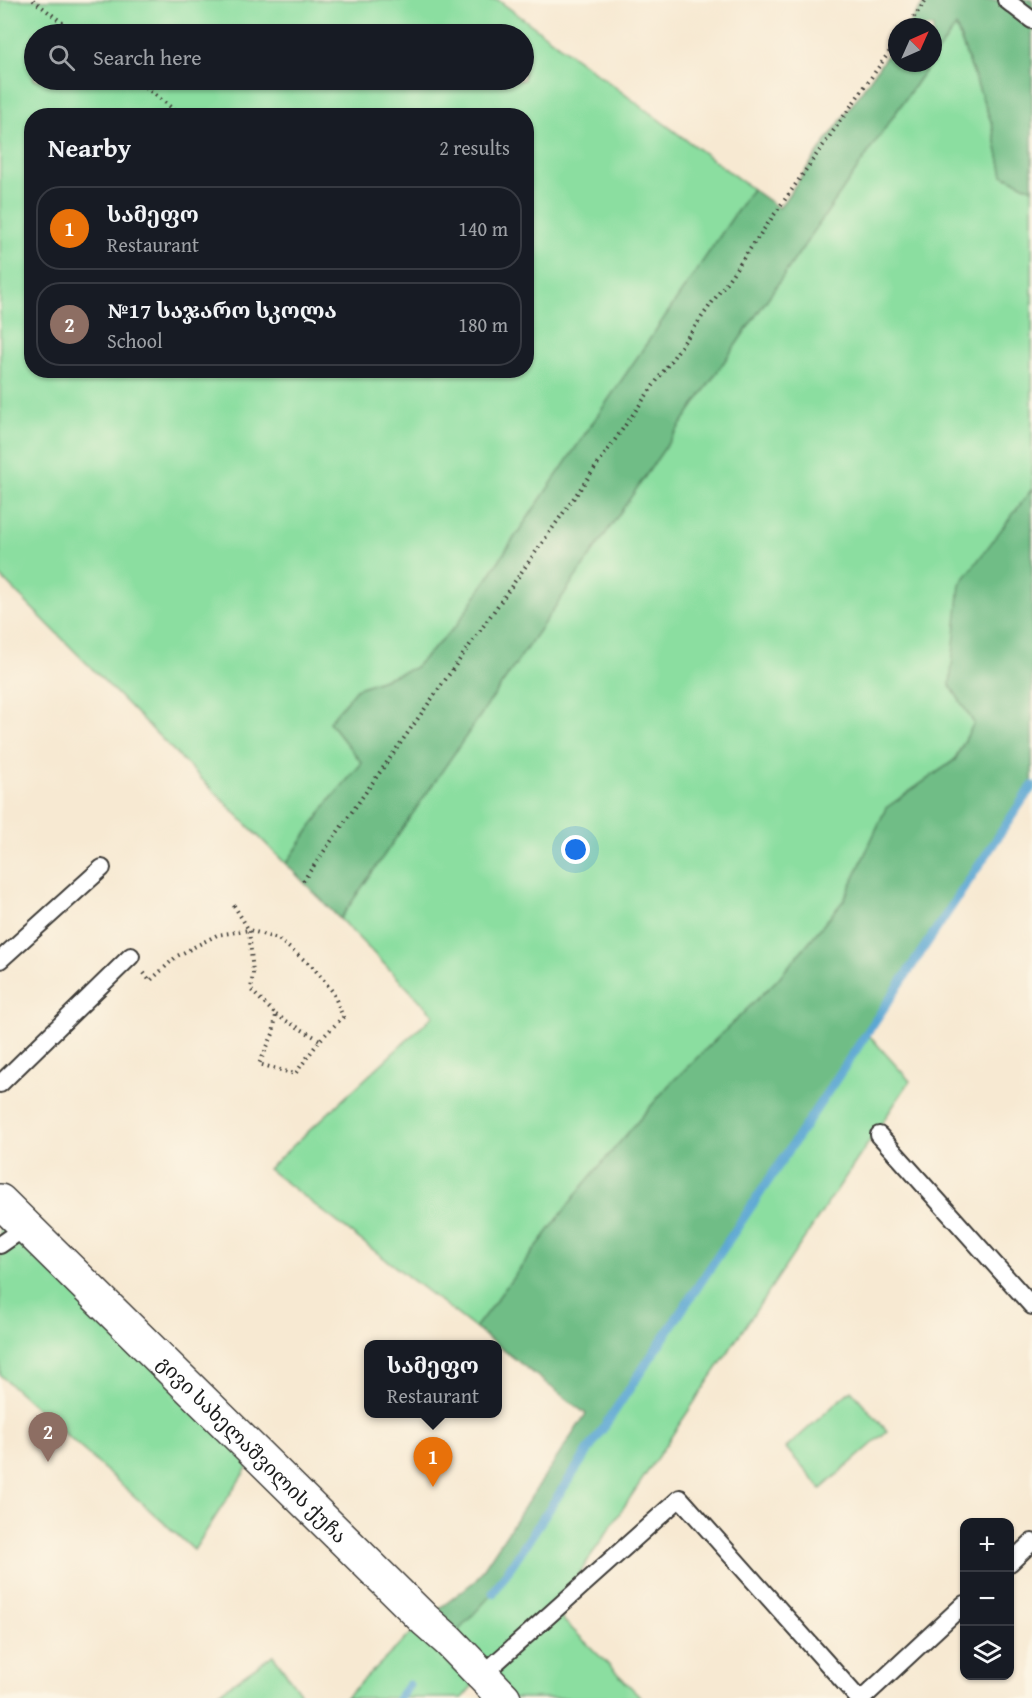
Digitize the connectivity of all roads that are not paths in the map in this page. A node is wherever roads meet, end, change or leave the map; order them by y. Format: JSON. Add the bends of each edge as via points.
{"nodes":[{"id":1,"x":1006,"y":0,"type":"edge"},
{"id":2,"x":1032,"y":20,"type":"edge"},
{"id":3,"x":102,"y":868,"type":"dead end"},
{"id":4,"x":130,"y":956,"type":"road end"},
{"id":5,"x":0,"y":960,"type":"edge"},
{"id":6,"x":0,"y":1084,"type":"edge"},
{"id":7,"x":879,"y":1135,"type":"dead end"},
{"id":8,"x":0,"y":1201,"type":"edge"},
{"id":9,"x":13,"y":1236,"type":"edge"},
{"id":10,"x":1032,"y":1306,"type":"edge"},
{"id":11,"x":1032,"y":1542,"type":"edge"},
{"id":12,"x":1014,"y":1559,"type":"edge"},
{"id":13,"x":960,"y":1608,"type":"edge"},
{"id":14,"x":492,"y":1687,"type":"edge"},
{"id":15,"x":858,"y":1698,"type":"edge"},
{"id":16,"x":863,"y":1698,"type":"edge"}],
"edges":[{"from":1,"to":2,"type":"lane"},
{"from":3,"to":5,"type":"lane"},
{"from":4,"to":6,"type":"lane"},
{"from":7,"to":10,"type":"lane"},
{"from":8,"to":9,"type":"street","name":"გივი სახელაშვილის ქუჩა"},
{"from":9,"to":14,"type":"street","name":"გივი სახელაშვილის ქუჩა","via":[[449,1641]]},
{"from":11,"to":12,"type":"lane"},
{"from":13,"to":16,"type":"lane"},
{"from":14,"to":15,"type":"lane","via":[[680,1498]]}]}
